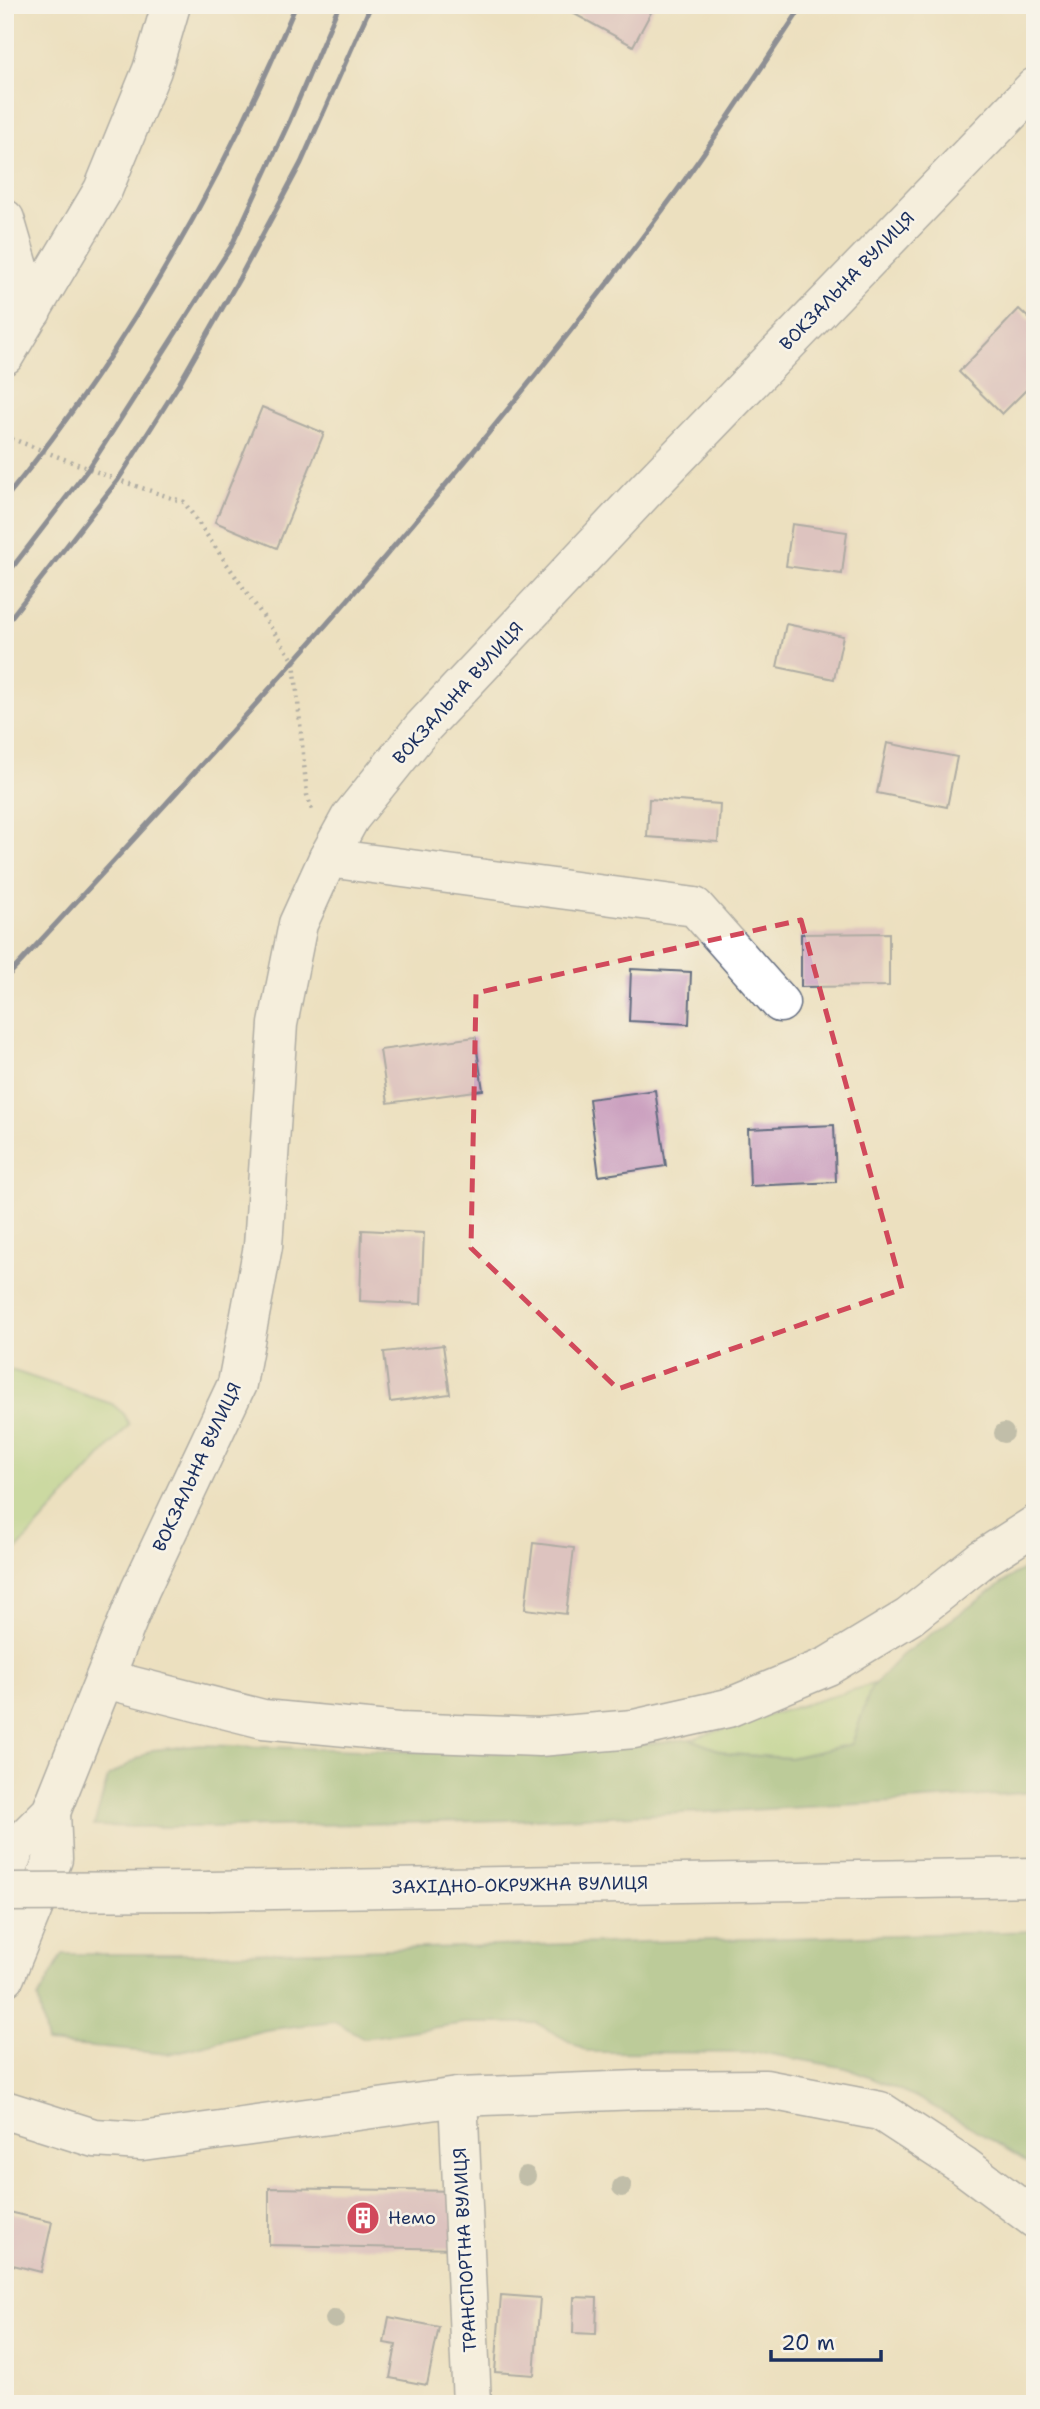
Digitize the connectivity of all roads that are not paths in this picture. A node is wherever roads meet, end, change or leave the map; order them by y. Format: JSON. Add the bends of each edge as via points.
{"nodes":[{"id":1,"x":171,"y":5,"type":"edge"},
{"id":2,"x":1035,"y":87,"type":"edge"},
{"id":3,"x":5,"y":219,"type":"edge"},
{"id":4,"x":32,"y":311,"type":"junction"},
{"id":5,"x":5,"y":355,"type":"edge"},
{"id":6,"x":328,"y":858,"type":"junction"},
{"id":7,"x":780,"y":1003,"type":"dead end"},
{"id":8,"x":1035,"y":1525,"type":"edge"},
{"id":9,"x":105,"y":1679,"type":"junction"},
{"id":10,"x":51,"y":1812,"type":"junction"},
{"id":11,"x":1035,"y":1860,"type":"edge"},
{"id":12,"x":5,"y":1874,"type":"edge"},
{"id":13,"x":971,"y":1877,"type":"junction"},
{"id":14,"x":1035,"y":1877,"type":"edge"},
{"id":15,"x":5,"y":1892,"type":"edge"},
{"id":16,"x":5,"y":1977,"type":"edge"},
{"id":17,"x":458,"y":2097,"type":"junction"},
{"id":18,"x":5,"y":2110,"type":"edge"},
{"id":19,"x":1035,"y":2219,"type":"edge"},
{"id":20,"x":472,"y":2404,"type":"edge"}],
"edges":[{"from":1,"to":4,"type":"main road","via":[[152,70],[103,190]]},
{"from":2,"to":6,"type":"main road","name":"ВОКЗАЛЬНА ВУЛИЦЯ","via":[[423,727],[350,818]]},
{"from":3,"to":4,"type":"main road"},
{"from":4,"to":5,"type":"main road"},
{"from":6,"to":7,"type":"main road","via":[[695,908]]},
{"from":6,"to":9,"type":"main road","name":"ВОКЗАЛЬНА ВУЛИЦЯ","via":[[298,924],[278,1024],[262,1246],[237,1384],[140,1590]]},
{"from":8,"to":9,"type":"main road","via":[[982,1559],[909,1617],[828,1665],[728,1708],[634,1729],[538,1737],[399,1732],[263,1719]]},
{"from":9,"to":10,"type":"main road","name":"ВОКЗАЛЬНА ВУЛИЦЯ"},
{"from":10,"to":12,"type":"main road","name":"ВОКЗАЛЬНА ВУЛИЦЯ","via":[[16,1847]]},
{"from":10,"to":16,"type":"main road","name":"ВОКЗАЛЬНА ВУЛИЦЯ","via":[[53,1859]]},
{"from":11,"to":13,"type":"main road"},
{"from":13,"to":14,"type":"main road","name":"ЗАХІДНО-ОКРУЖНА ВУЛИЦЯ"},
{"from":13,"to":15,"type":"main road","name":"ЗАХІДНО-ОКРУЖНА ВУЛИЦЯ","bridge":true},
{"from":17,"to":18,"type":"main road","via":[[142,2141],[94,2138]]},
{"from":17,"to":19,"type":"main road","via":[[765,2089],[880,2111]]},
{"from":17,"to":20,"type":"main road","name":"ТРАНСПОРТНА ВУЛИЦЯ"}]}
